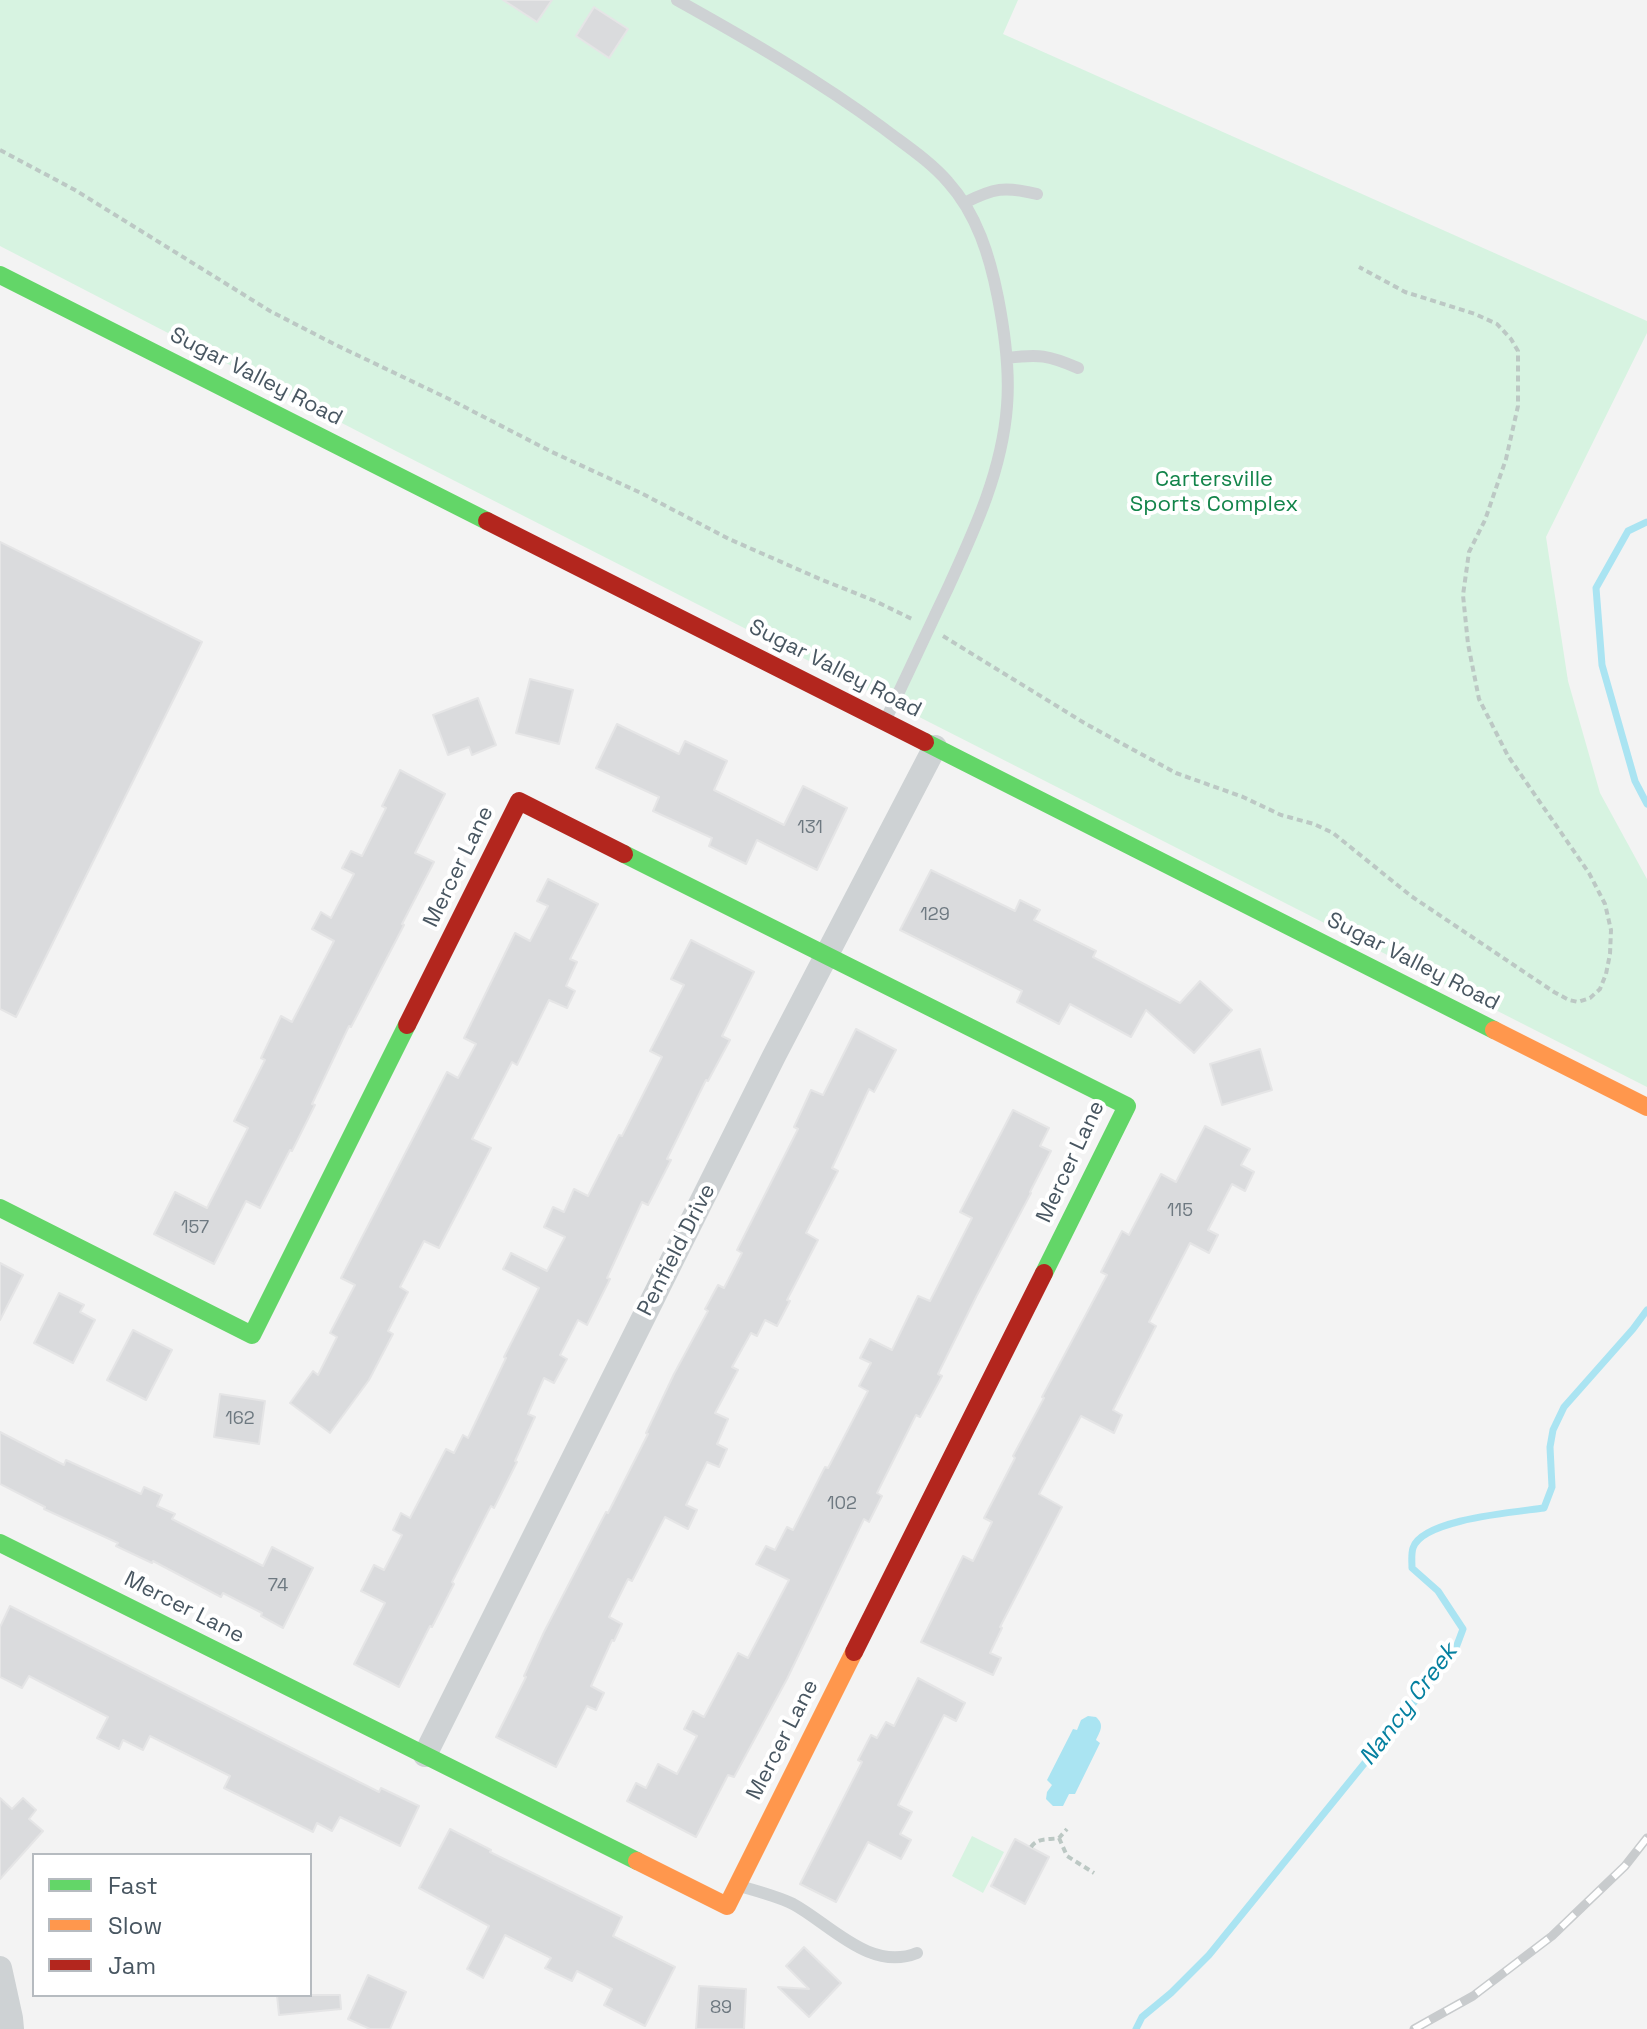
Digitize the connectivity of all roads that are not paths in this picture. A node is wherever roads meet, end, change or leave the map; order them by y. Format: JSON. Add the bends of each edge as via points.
{"nodes":[{"id":1,"x":677,"y":0,"type":"edge"},
{"id":2,"x":1037,"y":194,"type":"dead end"},
{"id":3,"x":964,"y":203,"type":"junction"},
{"id":4,"x":0,"y":275,"type":"edge"},
{"id":5,"x":1007,"y":358,"type":"junction"},
{"id":6,"x":1078,"y":368,"type":"dead end"},
{"id":7,"x":885,"y":721,"type":"junction"},
{"id":8,"x":935,"y":747,"type":"junction"},
{"id":9,"x":826,"y":955,"type":"junction"},
{"id":10,"x":1647,"y":1107,"type":"edge"},
{"id":11,"x":0,"y":1208,"type":"edge"},
{"id":12,"x":0,"y":1543,"type":"edge"},
{"id":13,"x":425,"y":1755,"type":"junction"},
{"id":14,"x":737,"y":1885,"type":"junction"},
{"id":15,"x":917,"y":1953,"type":"dead end"},
{"id":16,"x":0,"y":1968,"type":"edge"},
{"id":17,"x":12,"y":2029,"type":"edge"}],
"edges":[{"from":1,"to":3,"type":"lane","via":[[853,106],[922,158]]},
{"from":2,"to":3,"type":"lane","via":[[1012,188],[988,191]]},
{"from":3,"to":5,"type":"lane","via":[[985,247]]},
{"from":4,"to":7,"type":"street","name":"Sugar Valley Road"},
{"from":5,"to":6,"type":"lane","via":[[1035,355]]},
{"from":5,"to":7,"type":"lane","via":[[1003,443],[977,525]]},
{"from":7,"to":8,"type":"street","name":"Sugar Valley Road"},
{"from":8,"to":9,"type":"street","name":"Penfield Drive"},
{"from":8,"to":10,"type":"street","name":"Sugar Valley Road"},
{"from":9,"to":11,"type":"street","name":"Mercer Lane","via":[[519,801],[252,1335]]},
{"from":9,"to":13,"type":"street","name":"Penfield Drive"},
{"from":9,"to":14,"type":"street","name":"Mercer Lane","via":[[1127,1106]]},
{"from":12,"to":13,"type":"street","name":"Mercer Lane"},
{"from":13,"to":14,"type":"street","name":"Mercer Lane","via":[[727,1906]]},
{"from":14,"to":15,"type":"lane","via":[[796,1906],[874,1954],[896,1958]]},
{"from":16,"to":17,"type":"street"}]}
